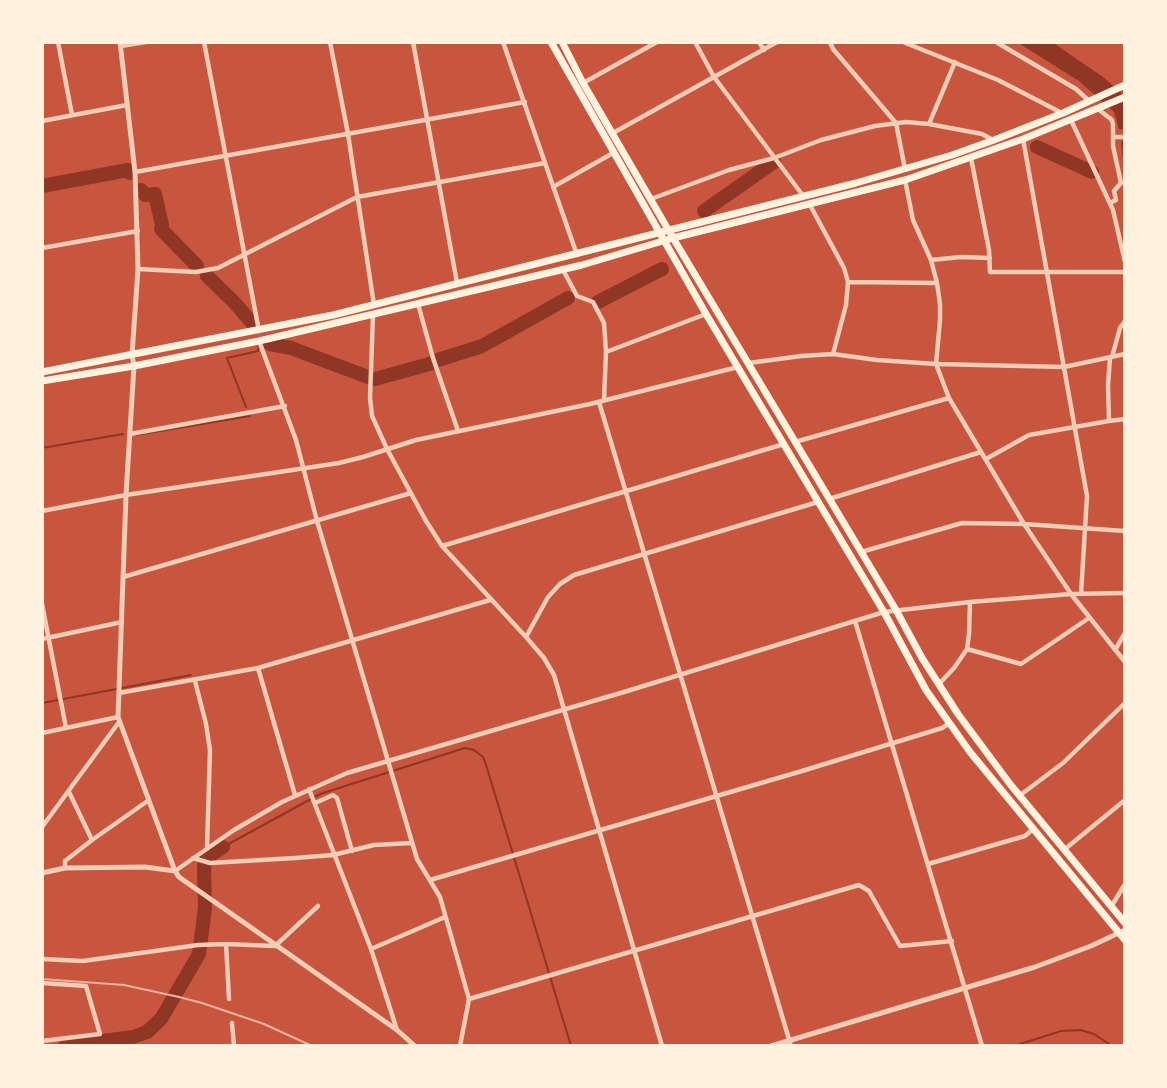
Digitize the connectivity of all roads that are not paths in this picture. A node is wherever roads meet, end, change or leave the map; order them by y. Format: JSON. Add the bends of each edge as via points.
{"nodes":[{"id":1,"x":58,"y":42,"type":"edge"},
{"id":2,"x":146,"y":42,"type":"edge"},
{"id":3,"x":204,"y":42,"type":"edge"},
{"id":4,"x":330,"y":42,"type":"edge"},
{"id":5,"x":412,"y":42,"type":"edge"},
{"id":6,"x":551,"y":42,"type":"edge"},
{"id":7,"x":562,"y":42,"type":"edge"},
{"id":8,"x":657,"y":42,"type":"edge"},
{"id":9,"x":694,"y":42,"type":"edge"},
{"id":10,"x":759,"y":42,"type":"edge"},
{"id":11,"x":777,"y":42,"type":"edge"},
{"id":12,"x":830,"y":42,"type":"edge"},
{"id":13,"x":903,"y":42,"type":"edge"},
{"id":14,"x":996,"y":42,"type":"edge"},
{"id":15,"x":506,"y":43,"type":"edge"},
{"id":16,"x":120,"y":44,"type":"edge"},
{"id":17,"x":764,"y":50,"type":"junction"},
{"id":18,"x":955,"y":62,"type":"junction"},
{"id":19,"x":714,"y":76,"type":"junction"},
{"id":20,"x":583,"y":83,"type":"junction"},
{"id":21,"x":1125,"y":85,"type":"edge"},
{"id":22,"x":1125,"y":97,"type":"edge"},
{"id":23,"x":1088,"y":100,"type":"junction"},
{"id":24,"x":525,"y":102,"type":"junction"},
{"id":25,"x":127,"y":105,"type":"junction"},
{"id":26,"x":1098,"y":109,"type":"junction"},
{"id":27,"x":1063,"y":113,"type":"junction"},
{"id":28,"x":72,"y":115,"type":"junction"},
{"id":29,"x":426,"y":120,"type":"junction"},
{"id":30,"x":1071,"y":120,"type":"junction"},
{"id":31,"x":42,"y":121,"type":"edge"},
{"id":32,"x":896,"y":123,"type":"junction"},
{"id":33,"x":929,"y":124,"type":"junction"},
{"id":34,"x":613,"y":133,"type":"junction"},
{"id":35,"x":348,"y":134,"type":"junction"},
{"id":36,"x":1115,"y":137,"type":"junction"},
{"id":37,"x":1125,"y":137,"type":"edge"},
{"id":38,"x":994,"y":140,"type":"junction"},
{"id":39,"x":1023,"y":140,"type":"junction"},
{"id":40,"x":613,"y":153,"type":"junction"},
{"id":41,"x":226,"y":156,"type":"junction"},
{"id":42,"x":774,"y":158,"type":"junction"},
{"id":43,"x":971,"y":158,"type":"junction"},
{"id":44,"x":545,"y":163,"type":"junction"},
{"id":45,"x":905,"y":170,"type":"junction"},
{"id":46,"x":135,"y":172,"type":"junction"},
{"id":47,"x":905,"y":180,"type":"junction"},
{"id":48,"x":438,"y":182,"type":"junction"},
{"id":49,"x":553,"y":187,"type":"junction"},
{"id":50,"x":357,"y":197,"type":"junction"},
{"id":51,"x":804,"y":197,"type":"junction"},
{"id":52,"x":651,"y":198,"type":"junction"},
{"id":53,"x":1110,"y":203,"type":"junction"},
{"id":54,"x":810,"y":205,"type":"junction"},
{"id":55,"x":669,"y":230,"type":"junction"},
{"id":56,"x":138,"y":231,"type":"junction"},
{"id":57,"x":660,"y":234,"type":"junction"},
{"id":58,"x":673,"y":238,"type":"junction"},
{"id":59,"x":665,"y":242,"type":"junction"},
{"id":60,"x":42,"y":249,"type":"edge"},
{"id":61,"x":244,"y":255,"type":"junction"},
{"id":62,"x":577,"y":255,"type":"junction"},
{"id":63,"x":990,"y":258,"type":"junction"},
{"id":64,"x":931,"y":260,"type":"junction"},
{"id":65,"x":1125,"y":262,"type":"edge"},
{"id":66,"x":562,"y":268,"type":"junction"},
{"id":67,"x":138,"y":269,"type":"junction"},
{"id":68,"x":1048,"y":272,"type":"junction"},
{"id":69,"x":1125,"y":272,"type":"edge"},
{"id":70,"x":848,"y":282,"type":"junction"},
{"id":71,"x":457,"y":283,"type":"junction"},
{"id":72,"x":936,"y":283,"type":"junction"},
{"id":73,"x":418,"y":304,"type":"junction"},
{"id":74,"x":374,"y":305,"type":"junction"},
{"id":75,"x":706,"y":314,"type":"junction"},
{"id":76,"x":373,"y":315,"type":"junction"},
{"id":77,"x":1125,"y":321,"type":"edge"},
{"id":78,"x":259,"y":331,"type":"junction"},
{"id":79,"x":260,"y":341,"type":"junction"},
{"id":80,"x":606,"y":352,"type":"junction"},
{"id":81,"x":833,"y":354,"type":"junction"},
{"id":82,"x":1125,"y":354,"type":"edge"},
{"id":83,"x":132,"y":355,"type":"junction"},
{"id":84,"x":1111,"y":357,"type":"junction"},
{"id":85,"x":749,"y":363,"type":"junction"},
{"id":86,"x":936,"y":364,"type":"junction"},
{"id":87,"x":134,"y":366,"type":"junction"},
{"id":88,"x":738,"y":367,"type":"junction"},
{"id":89,"x":1064,"y":367,"type":"junction"},
{"id":90,"x":42,"y":372,"type":"edge"},
{"id":91,"x":42,"y":381,"type":"edge"},
{"id":92,"x":949,"y":398,"type":"junction"},
{"id":93,"x":602,"y":401,"type":"junction"},
{"id":94,"x":285,"y":406,"type":"junction"},
{"id":95,"x":1125,"y":419,"type":"edge"},
{"id":96,"x":1109,"y":421,"type":"junction"},
{"id":97,"x":1075,"y":427,"type":"junction"},
{"id":98,"x":458,"y":431,"type":"junction"},
{"id":99,"x":129,"y":434,"type":"junction"},
{"id":100,"x":795,"y":442,"type":"junction"},
{"id":101,"x":784,"y":444,"type":"junction"},
{"id":102,"x":387,"y":449,"type":"junction"},
{"id":103,"x":981,"y":452,"type":"junction"},
{"id":104,"x":986,"y":459,"type":"junction"},
{"id":105,"x":303,"y":469,"type":"junction"},
{"id":106,"x":626,"y":492,"type":"junction"},
{"id":107,"x":411,"y":494,"type":"junction"},
{"id":108,"x":126,"y":495,"type":"junction"},
{"id":109,"x":829,"y":499,"type":"junction"},
{"id":110,"x":818,"y":502,"type":"junction"},
{"id":111,"x":42,"y":511,"type":"edge"},
{"id":112,"x":317,"y":521,"type":"junction"},
{"id":113,"x":1024,"y":524,"type":"junction"},
{"id":114,"x":1085,"y":529,"type":"junction"},
{"id":115,"x":1125,"y":531,"type":"edge"},
{"id":116,"x":442,"y":546,"type":"junction"},
{"id":117,"x":861,"y":552,"type":"junction"},
{"id":118,"x":644,"y":555,"type":"junction"},
{"id":119,"x":123,"y":577,"type":"junction"},
{"id":120,"x":1125,"y":592,"type":"edge"},
{"id":121,"x":1071,"y":594,"type":"junction"},
{"id":122,"x":1081,"y":594,"type":"junction"},
{"id":123,"x":490,"y":600,"type":"junction"},
{"id":124,"x":970,"y":602,"type":"junction"},
{"id":125,"x":42,"y":604,"type":"edge"},
{"id":126,"x":896,"y":610,"type":"junction"},
{"id":127,"x":884,"y":612,"type":"junction"},
{"id":128,"x":1089,"y":618,"type":"junction"},
{"id":129,"x":855,"y":621,"type":"junction"},
{"id":130,"x":122,"y":622,"type":"junction"},
{"id":131,"x":1125,"y":633,"type":"edge"},
{"id":132,"x":526,"y":637,"type":"junction"},
{"id":133,"x":45,"y":638,"type":"edge"},
{"id":134,"x":352,"y":640,"type":"junction"},
{"id":135,"x":967,"y":650,"type":"junction"},
{"id":136,"x":1115,"y":650,"type":"junction"},
{"id":137,"x":1125,"y":662,"type":"edge"},
{"id":138,"x":258,"y":668,"type":"junction"},
{"id":139,"x":681,"y":675,"type":"junction"},
{"id":140,"x":195,"y":681,"type":"junction"},
{"id":141,"x":939,"y":684,"type":"junction"},
{"id":142,"x":119,"y":693,"type":"junction"},
{"id":143,"x":1125,"y":703,"type":"edge"},
{"id":144,"x":563,"y":710,"type":"junction"},
{"id":145,"x":119,"y":720,"type":"junction"},
{"id":146,"x":950,"y":723,"type":"junction"},
{"id":147,"x":66,"y":728,"type":"junction"},
{"id":148,"x":42,"y":733,"type":"edge"},
{"id":149,"x":891,"y":744,"type":"junction"},
{"id":150,"x":388,"y":760,"type":"junction"},
{"id":151,"x":310,"y":791,"type":"junction"},
{"id":152,"x":69,"y":792,"type":"junction"},
{"id":153,"x":295,"y":795,"type":"junction"},
{"id":154,"x":716,"y":796,"type":"junction"},
{"id":155,"x":1019,"y":796,"type":"junction"},
{"id":156,"x":148,"y":800,"type":"junction"},
{"id":157,"x":1125,"y":800,"type":"edge"},
{"id":158,"x":315,"y":802,"type":"junction"},
{"id":159,"x":42,"y":827,"type":"edge"},
{"id":160,"x":1033,"y":829,"type":"junction"},
{"id":161,"x":599,"y":830,"type":"junction"},
{"id":162,"x":92,"y":840,"type":"junction"},
{"id":163,"x":412,"y":843,"type":"junction"},
{"id":164,"x":207,"y":848,"type":"junction"},
{"id":165,"x":1065,"y":849,"type":"junction"},
{"id":166,"x":352,"y":851,"type":"junction"},
{"id":167,"x":333,"y":855,"type":"junction"},
{"id":168,"x":193,"y":858,"type":"junction"},
{"id":169,"x":928,"y":864,"type":"junction"},
{"id":170,"x":65,"y":868,"type":"junction"},
{"id":171,"x":175,"y":871,"type":"junction"},
{"id":172,"x":42,"y":873,"type":"edge"},
{"id":173,"x":430,"y":880,"type":"junction"},
{"id":174,"x":1125,"y":884,"type":"edge"},
{"id":175,"x":318,"y":906,"type":"dead end"},
{"id":176,"x":1112,"y":907,"type":"junction"},
{"id":177,"x":445,"y":917,"type":"junction"},
{"id":178,"x":752,"y":917,"type":"junction"},
{"id":179,"x":1125,"y":923,"type":"edge"},
{"id":180,"x":1122,"y":932,"type":"edge"},
{"id":181,"x":1125,"y":940,"type":"edge"},
{"id":182,"x":952,"y":941,"type":"junction"},
{"id":183,"x":226,"y":944,"type":"junction"},
{"id":184,"x":275,"y":946,"type":"junction"},
{"id":185,"x":371,"y":949,"type":"junction"},
{"id":186,"x":634,"y":951,"type":"junction"},
{"id":187,"x":42,"y":959,"type":"edge"},
{"id":188,"x":42,"y":983,"type":"edge"},
{"id":189,"x":965,"y":988,"type":"junction"},
{"id":190,"x":229,"y":999,"type":"dead end"},
{"id":191,"x":469,"y":999,"type":"junction"},
{"id":192,"x":232,"y":1023,"type":"dead end"},
{"id":193,"x":397,"y":1030,"type":"junction"},
{"id":194,"x":42,"y":1041,"type":"edge"},
{"id":195,"x":790,"y":1043,"type":"edge"},
{"id":196,"x":234,"y":1046,"type":"edge"},
{"id":197,"x":415,"y":1046,"type":"edge"},
{"id":198,"x":460,"y":1046,"type":"edge"},
{"id":199,"x":662,"y":1046,"type":"edge"},
{"id":200,"x":771,"y":1046,"type":"edge"},
{"id":201,"x":982,"y":1046,"type":"edge"}],
"edges":[{"from":1,"to":28,"type":"street"},
{"from":2,"to":16,"type":"street"},
{"from":3,"to":41,"type":"street"},
{"from":4,"to":35,"type":"street"},
{"from":5,"to":29,"type":"street"},
{"from":6,"to":40,"type":"main road"},
{"from":7,"to":20,"type":"main road"},
{"from":8,"to":20,"type":"street"},
{"from":9,"to":19,"type":"street"},
{"from":10,"to":17,"type":"street"},
{"from":11,"to":17,"type":"street"},
{"from":12,"to":32,"type":"street"},
{"from":13,"to":18,"type":"street"},
{"from":14,"to":23,"type":"street"},
{"from":15,"to":24,"type":"street"},
{"from":16,"to":25,"type":"street"},
{"from":17,"to":19,"type":"street"},
{"from":18,"to":27,"type":"street"},
{"from":18,"to":33,"type":"street"},
{"from":19,"to":34,"type":"street"},
{"from":19,"to":42,"type":"street"},
{"from":20,"to":34,"type":"main road"},
{"from":21,"to":23,"type":"main road"},
{"from":22,"to":26,"type":"main road"},
{"from":23,"to":27,"type":"main road"},
{"from":24,"to":29,"type":"street"},
{"from":24,"to":44,"type":"street"},
{"from":25,"to":28,"type":"street"},
{"from":25,"to":46,"type":"street"},
{"from":26,"to":30,"type":"main road"},
{"from":26,"to":36,"type":"street","via":[[1112,120]]},
{"from":27,"to":38,"type":"main road"},
{"from":28,"to":31,"type":"street"},
{"from":29,"to":35,"type":"street"},
{"from":29,"to":48,"type":"street"},
{"from":30,"to":39,"type":"main road"},
{"from":30,"to":53,"type":"street"},
{"from":32,"to":33,"type":"street"},
{"from":32,"to":42,"type":"street","via":[[856,129]]},
{"from":32,"to":45,"type":"street"},
{"from":33,"to":38,"type":"street"},
{"from":34,"to":52,"type":"main road"},
{"from":35,"to":41,"type":"street"},
{"from":35,"to":50,"type":"street"},
{"from":36,"to":37,"type":"street"},
{"from":36,"to":53,"type":"street","via":[[1113,146],[1121,183],[1114,191],[1116,200]]},
{"from":38,"to":45,"type":"main road"},
{"from":39,"to":43,"type":"main road"},
{"from":39,"to":68,"type":"street"},
{"from":40,"to":49,"type":"street"},
{"from":40,"to":57,"type":"main road"},
{"from":41,"to":46,"type":"street"},
{"from":41,"to":61,"type":"street"},
{"from":42,"to":51,"type":"street"},
{"from":42,"to":52,"type":"street"},
{"from":43,"to":47,"type":"main road"},
{"from":43,"to":63,"type":"street"},
{"from":44,"to":48,"type":"street"},
{"from":44,"to":49,"type":"street"},
{"from":45,"to":51,"type":"main road"},
{"from":46,"to":56,"type":"street"},
{"from":47,"to":54,"type":"main road"},
{"from":47,"to":64,"type":"street","via":[[913,220]]},
{"from":48,"to":50,"type":"street"},
{"from":48,"to":71,"type":"street"},
{"from":49,"to":62,"type":"street"},
{"from":50,"to":61,"type":"street"},
{"from":50,"to":74,"type":"street"},
{"from":51,"to":55,"type":"main road"},
{"from":52,"to":55,"type":"main road"},
{"from":53,"to":65,"type":"street"},
{"from":54,"to":58,"type":"main road"},
{"from":54,"to":70,"type":"street"},
{"from":55,"to":57,"type":"main road"},
{"from":55,"to":58,"type":"main road"},
{"from":56,"to":60,"type":"street"},
{"from":56,"to":67,"type":"street"},
{"from":57,"to":59,"type":"main road"},
{"from":57,"to":62,"type":"main road"},
{"from":58,"to":59,"type":"main road"},
{"from":58,"to":85,"type":"main road"},
{"from":59,"to":66,"type":"main road"},
{"from":59,"to":75,"type":"main road"},
{"from":61,"to":67,"type":"street","via":[[218,268],[196,272]]},
{"from":61,"to":78,"type":"street"},
{"from":62,"to":71,"type":"main road"},
{"from":63,"to":64,"type":"street"},
{"from":63,"to":68,"type":"street","via":[[990,272]]},
{"from":64,"to":72,"type":"street"},
{"from":66,"to":73,"type":"main road"},
{"from":66,"to":80,"type":"street","via":[[577,296],[588,298],[597,307],[604,323]]},
{"from":67,"to":83,"type":"street"},
{"from":68,"to":69,"type":"street"},
{"from":68,"to":89,"type":"street"},
{"from":70,"to":72,"type":"street"},
{"from":70,"to":81,"type":"street"},
{"from":71,"to":74,"type":"main road"},
{"from":72,"to":86,"type":"street","via":[[940,304]]},
{"from":73,"to":76,"type":"main road"},
{"from":73,"to":98,"type":"street"},
{"from":74,"to":78,"type":"main road"},
{"from":75,"to":80,"type":"street"},
{"from":75,"to":88,"type":"main road"},
{"from":76,"to":79,"type":"main road"},
{"from":76,"to":102,"type":"street","via":[[370,398],[372,416]]},
{"from":77,"to":84,"type":"street"},
{"from":78,"to":83,"type":"main road"},
{"from":79,"to":87,"type":"main road"},
{"from":79,"to":94,"type":"street"},
{"from":80,"to":93,"type":"street"},
{"from":81,"to":85,"type":"street"},
{"from":81,"to":86,"type":"street"},
{"from":82,"to":84,"type":"street"},
{"from":83,"to":87,"type":"street"},
{"from":83,"to":90,"type":"main road"},
{"from":84,"to":89,"type":"street"},
{"from":84,"to":96,"type":"street"},
{"from":85,"to":100,"type":"main road"},
{"from":86,"to":89,"type":"street"},
{"from":86,"to":92,"type":"street"},
{"from":87,"to":91,"type":"main road"},
{"from":87,"to":99,"type":"street"},
{"from":88,"to":93,"type":"street"},
{"from":88,"to":101,"type":"main road"},
{"from":89,"to":97,"type":"street"},
{"from":92,"to":100,"type":"street"},
{"from":92,"to":103,"type":"street"},
{"from":93,"to":98,"type":"street"},
{"from":93,"to":106,"type":"street"},
{"from":94,"to":99,"type":"street"},
{"from":94,"to":105,"type":"street"},
{"from":95,"to":96,"type":"street"},
{"from":96,"to":97,"type":"street"},
{"from":97,"to":104,"type":"street","via":[[1029,435]]},
{"from":97,"to":114,"type":"street","via":[[1087,496]]},
{"from":98,"to":102,"type":"street"},
{"from":99,"to":108,"type":"street"},
{"from":100,"to":109,"type":"main road"},
{"from":101,"to":106,"type":"street"},
{"from":101,"to":110,"type":"main road"},
{"from":102,"to":105,"type":"street"},
{"from":102,"to":107,"type":"street"},
{"from":103,"to":104,"type":"street"},
{"from":103,"to":109,"type":"street"},
{"from":104,"to":113,"type":"street"},
{"from":105,"to":108,"type":"street"},
{"from":105,"to":112,"type":"street"},
{"from":106,"to":116,"type":"street"},
{"from":106,"to":118,"type":"street"},
{"from":107,"to":112,"type":"street"},
{"from":107,"to":116,"type":"street"},
{"from":108,"to":111,"type":"street"},
{"from":108,"to":119,"type":"street"},
{"from":109,"to":117,"type":"main road"},
{"from":110,"to":118,"type":"street"},
{"from":110,"to":127,"type":"main road"},
{"from":112,"to":119,"type":"street"},
{"from":112,"to":134,"type":"street"},
{"from":113,"to":114,"type":"street"},
{"from":113,"to":117,"type":"street","via":[[962,523]]},
{"from":113,"to":121,"type":"street"},
{"from":114,"to":115,"type":"street"},
{"from":114,"to":122,"type":"street"},
{"from":116,"to":123,"type":"street"},
{"from":117,"to":126,"type":"main road"},
{"from":118,"to":132,"type":"street","via":[[583,572],[560,584],[548,597]]},
{"from":118,"to":139,"type":"street"},
{"from":119,"to":130,"type":"street"},
{"from":120,"to":122,"type":"street"},
{"from":121,"to":122,"type":"street"},
{"from":121,"to":124,"type":"street"},
{"from":121,"to":128,"type":"street"},
{"from":123,"to":132,"type":"street"},
{"from":123,"to":134,"type":"street"},
{"from":124,"to":126,"type":"street"},
{"from":124,"to":135,"type":"street"},
{"from":125,"to":133,"type":"street"},
{"from":126,"to":127,"type":"street"},
{"from":126,"to":141,"type":"main road"},
{"from":127,"to":129,"type":"street"},
{"from":127,"to":146,"type":"main road","via":[[926,690]]},
{"from":128,"to":135,"type":"street","via":[[1021,664]]},
{"from":128,"to":136,"type":"street"},
{"from":129,"to":139,"type":"street"},
{"from":129,"to":149,"type":"street"},
{"from":130,"to":133,"type":"street"},
{"from":130,"to":142,"type":"street"},
{"from":131,"to":136,"type":"street"},
{"from":132,"to":144,"type":"street","via":[[554,675]]},
{"from":133,"to":147,"type":"street"},
{"from":134,"to":138,"type":"street"},
{"from":134,"to":150,"type":"street"},
{"from":135,"to":141,"type":"street"},
{"from":136,"to":137,"type":"street"},
{"from":138,"to":140,"type":"street"},
{"from":138,"to":153,"type":"street"},
{"from":139,"to":144,"type":"street"},
{"from":139,"to":154,"type":"street"},
{"from":140,"to":142,"type":"street"},
{"from":140,"to":164,"type":"street","via":[[210,750]]},
{"from":141,"to":155,"type":"main road"},
{"from":142,"to":145,"type":"street"},
{"from":143,"to":155,"type":"street","via":[[1063,763]]},
{"from":144,"to":150,"type":"street"},
{"from":144,"to":161,"type":"street"},
{"from":145,"to":147,"type":"street"},
{"from":145,"to":152,"type":"street"},
{"from":145,"to":156,"type":"street"},
{"from":146,"to":149,"type":"street"},
{"from":146,"to":160,"type":"main road"},
{"from":147,"to":148,"type":"street"},
{"from":149,"to":154,"type":"street"},
{"from":149,"to":169,"type":"street"},
{"from":150,"to":151,"type":"street","via":[[347,773]]},
{"from":150,"to":163,"type":"street"},
{"from":151,"to":153,"type":"street"},
{"from":151,"to":158,"type":"street"},
{"from":152,"to":159,"type":"street"},
{"from":152,"to":162,"type":"street"},
{"from":153,"to":164,"type":"street"},
{"from":154,"to":161,"type":"street"},
{"from":154,"to":178,"type":"street"},
{"from":155,"to":165,"type":"main road"},
{"from":156,"to":162,"type":"street"},
{"from":156,"to":171,"type":"street"},
{"from":157,"to":165,"type":"street"},
{"from":158,"to":166,"type":"street","via":[[333,795],[337,798]]},
{"from":158,"to":167,"type":"street"},
{"from":160,"to":169,"type":"street","via":[[1025,836]]},
{"from":160,"to":180,"type":"main road"},
{"from":161,"to":173,"type":"street"},
{"from":161,"to":186,"type":"street"},
{"from":162,"to":170,"type":"street","via":[[65,861]]},
{"from":163,"to":166,"type":"street"},
{"from":163,"to":173,"type":"street"},
{"from":164,"to":168,"type":"street"},
{"from":165,"to":176,"type":"main road"},
{"from":166,"to":167,"type":"street"},
{"from":167,"to":168,"type":"street","via":[[210,863]]},
{"from":167,"to":185,"type":"street"},
{"from":168,"to":171,"type":"street"},
{"from":169,"to":182,"type":"street"},
{"from":170,"to":171,"type":"street","via":[[145,867]]},
{"from":170,"to":172,"type":"street"},
{"from":171,"to":184,"type":"street"},
{"from":173,"to":177,"type":"street"},
{"from":174,"to":176,"type":"street"},
{"from":175,"to":184,"type":"street"},
{"from":176,"to":179,"type":"main road"},
{"from":177,"to":185,"type":"street"},
{"from":177,"to":191,"type":"street"},
{"from":178,"to":182,"type":"street","via":[[859,885],[868,891],[900,946]]},
{"from":178,"to":186,"type":"street"},
{"from":178,"to":195,"type":"street"},
{"from":180,"to":181,"type":"main road"},
{"from":180,"to":189,"type":"street","via":[[1035,967]]},
{"from":182,"to":189,"type":"street"},
{"from":183,"to":184,"type":"street"},
{"from":183,"to":187,"type":"street","via":[[82,961]]},
{"from":183,"to":190,"type":"street"},
{"from":184,"to":193,"type":"street"},
{"from":185,"to":193,"type":"street"},
{"from":186,"to":191,"type":"street"},
{"from":186,"to":199,"type":"street"},
{"from":188,"to":194,"type":"street","via":[[86,986],[100,1034]]},
{"from":189,"to":195,"type":"street"},
{"from":189,"to":201,"type":"street"},
{"from":191,"to":198,"type":"street"},
{"from":192,"to":196,"type":"street"},
{"from":193,"to":197,"type":"street"},
{"from":195,"to":200,"type":"street"}]}
